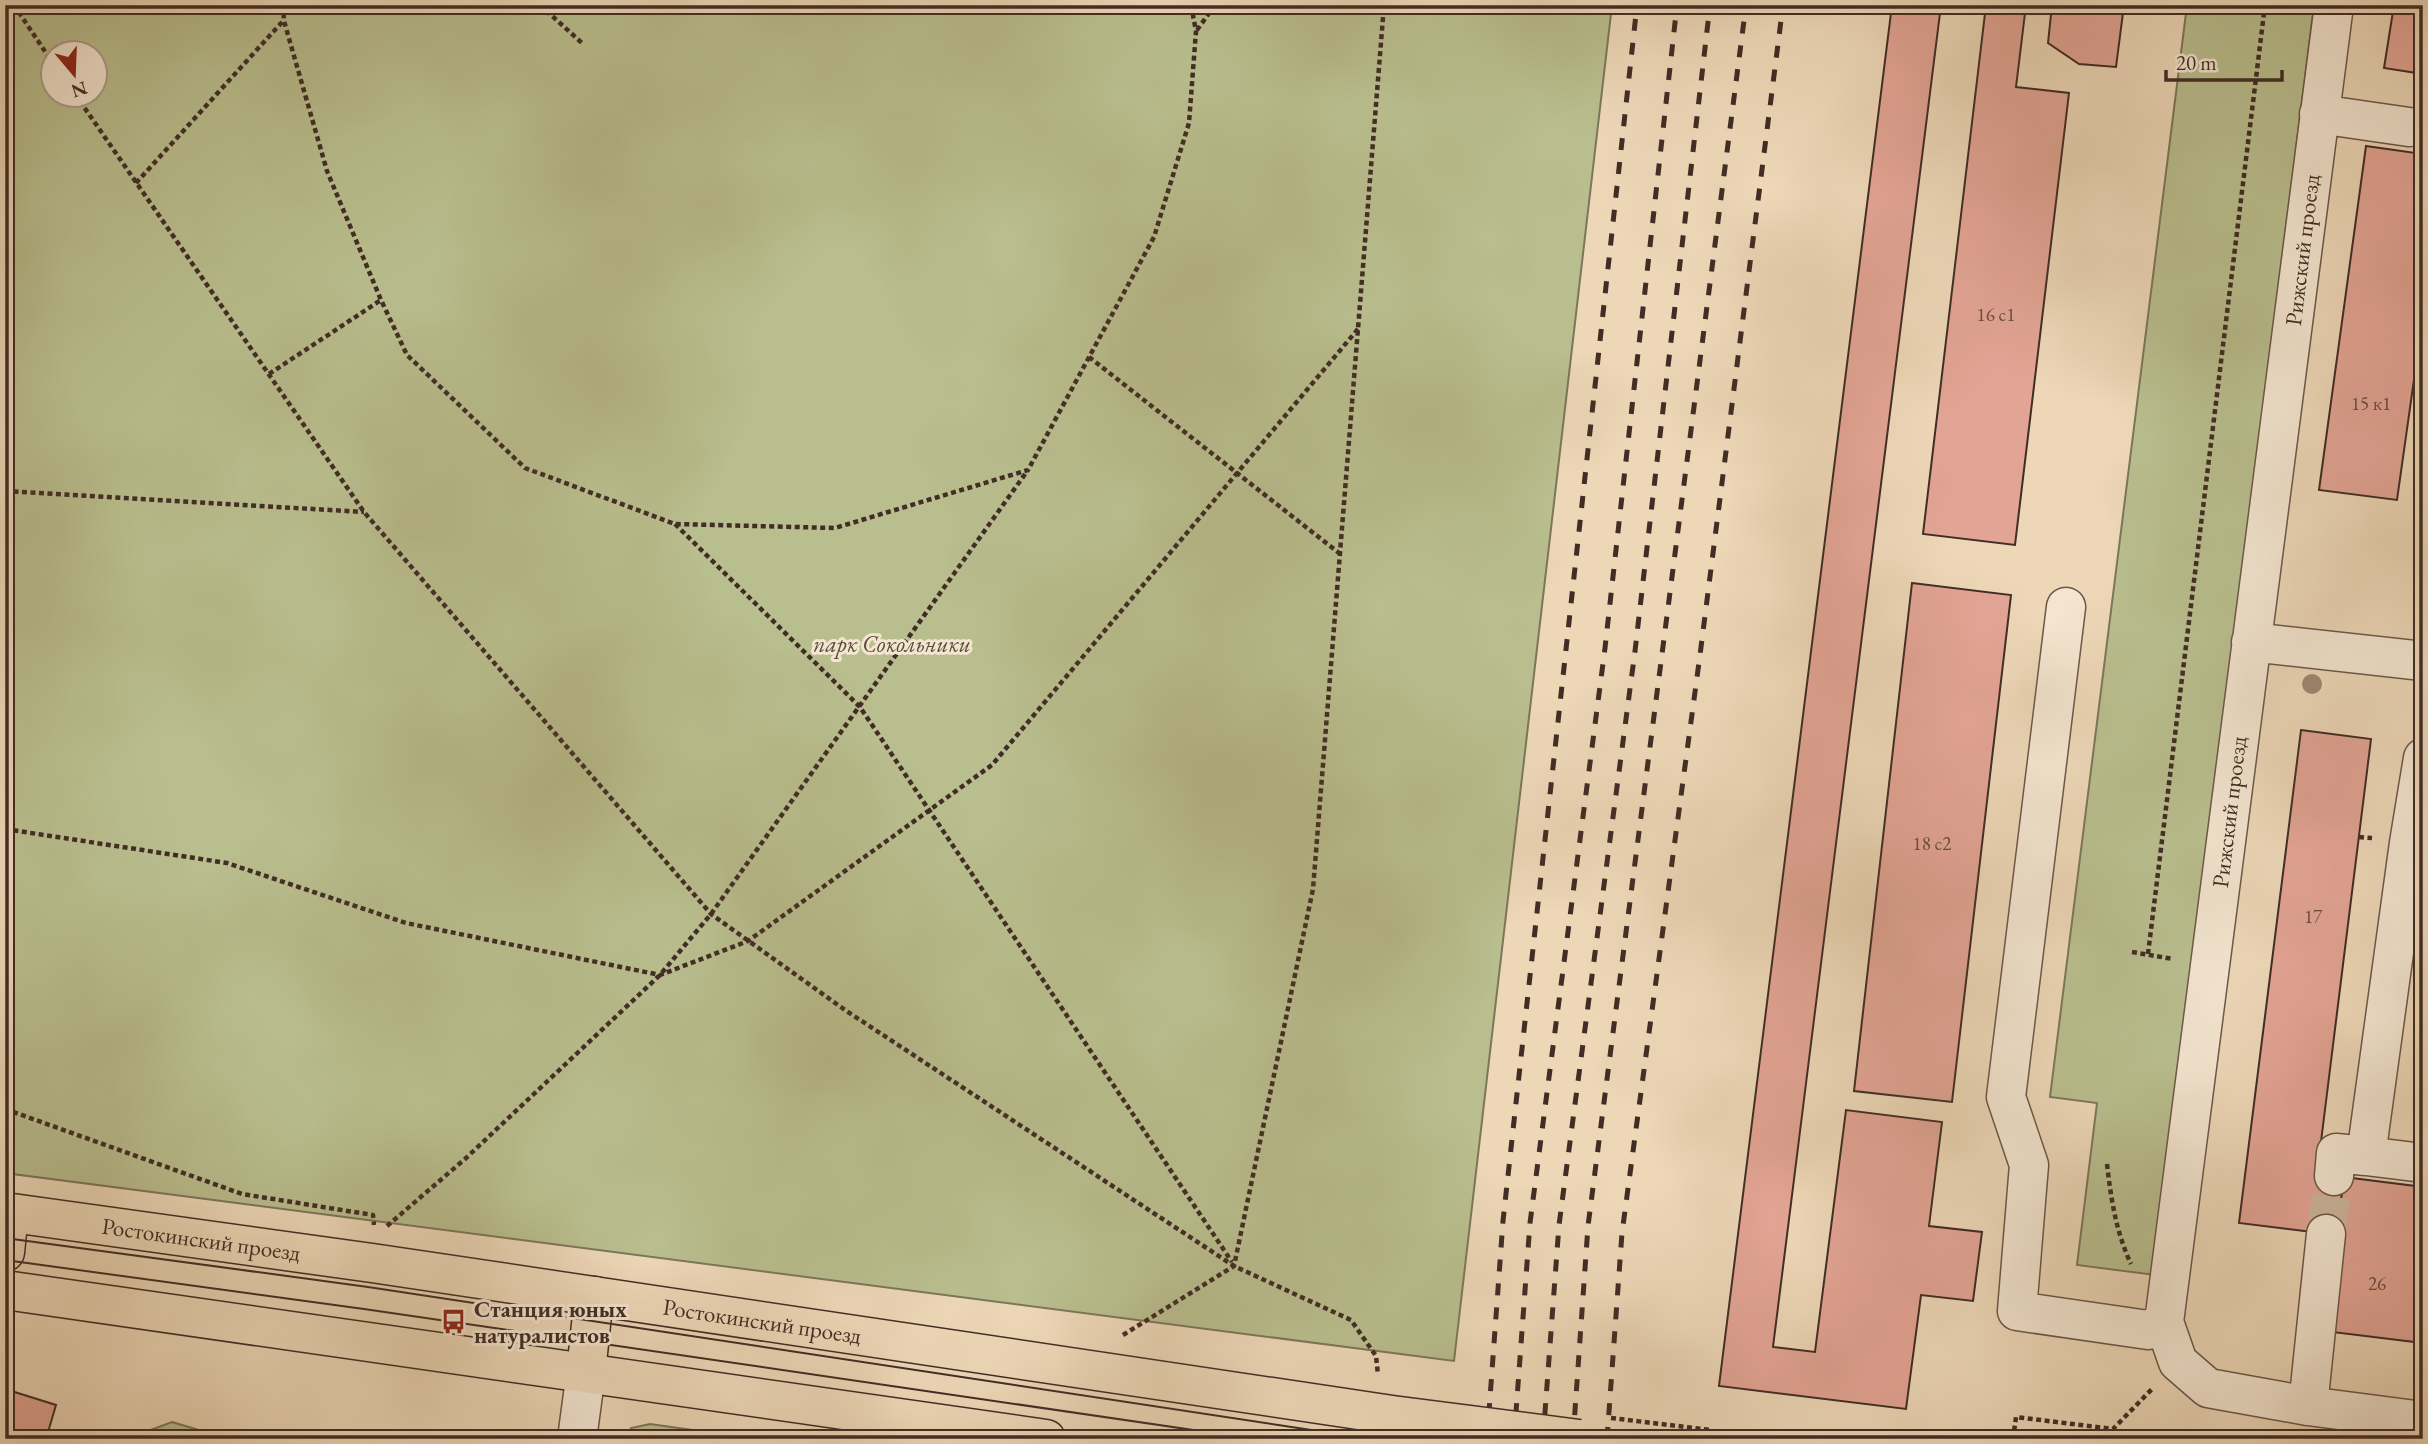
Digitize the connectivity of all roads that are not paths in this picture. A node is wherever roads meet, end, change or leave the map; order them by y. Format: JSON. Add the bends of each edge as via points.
{"nodes":[{"id":1,"x":2334,"y":5,"type":"edge"},
{"id":2,"x":2319,"y":114,"type":"junction"},
{"id":3,"x":2409,"y":127,"type":"dead end"},
{"id":4,"x":2066,"y":607,"type":"dead end"},
{"id":5,"x":2251,"y":642,"type":"junction"},
{"id":6,"x":2423,"y":661,"type":"edge"},
{"id":7,"x":2423,"y":758,"type":"edge"},
{"id":8,"x":2366,"y":1156,"type":"junction"},
{"id":9,"x":2423,"y":1163,"type":"edge"},
{"id":10,"x":2334,"y":1176,"type":"tunnel mouth"},
{"id":11,"x":7,"y":1212,"type":"edge"},
{"id":12,"x":2326,"y":1234,"type":"tunnel mouth"},
{"id":13,"x":5,"y":1252,"type":"edge"},
{"id":14,"x":5,"y":1290,"type":"edge"},
{"id":15,"x":594,"y":1296,"type":"junction"},
{"id":16,"x":2164,"y":1322,"type":"junction"},
{"id":17,"x":586,"y":1372,"type":"junction"},
{"id":18,"x":2308,"y":1406,"type":"junction"},
{"id":19,"x":2423,"y":1421,"type":"edge"},
{"id":20,"x":577,"y":1439,"type":"edge"},
{"id":21,"x":1046,"y":1439,"type":"edge"},
{"id":22,"x":1580,"y":1439,"type":"edge"}],
"edges":[{"from":1,"to":2,"type":"street","name":"Рижский проезд"},
{"from":2,"to":3,"type":"street"},
{"from":2,"to":5,"type":"street","name":"Рижский проезд"},
{"from":4,"to":16,"type":"street","via":[[2006,1097],[2029,1165],[2017,1311],[2148,1330]]},
{"from":5,"to":6,"type":"street"},
{"from":5,"to":16,"type":"street","name":"Рижский проезд"},
{"from":7,"to":8,"type":"street"},
{"from":8,"to":9,"type":"street"},
{"from":8,"to":10,"type":"street","via":[[2336,1153]]},
{"from":11,"to":13,"type":"main road"},
{"from":11,"to":15,"type":"main road","name":"Ростокинский проезд"},
{"from":12,"to":18,"type":"street"},
{"from":14,"to":17,"type":"main road"},
{"from":15,"to":17,"type":"main road"},
{"from":15,"to":22,"type":"main road","name":"Ростокинский проезд","bridge":true,"via":[[1386,1401]]},
{"from":16,"to":18,"type":"street","name":"Рижский проезд","via":[[2178,1362],[2208,1388]]},
{"from":17,"to":20,"type":"street"},
{"from":17,"to":21,"type":"main road"},
{"from":18,"to":19,"type":"street","name":"Рижский проезд"}]}
